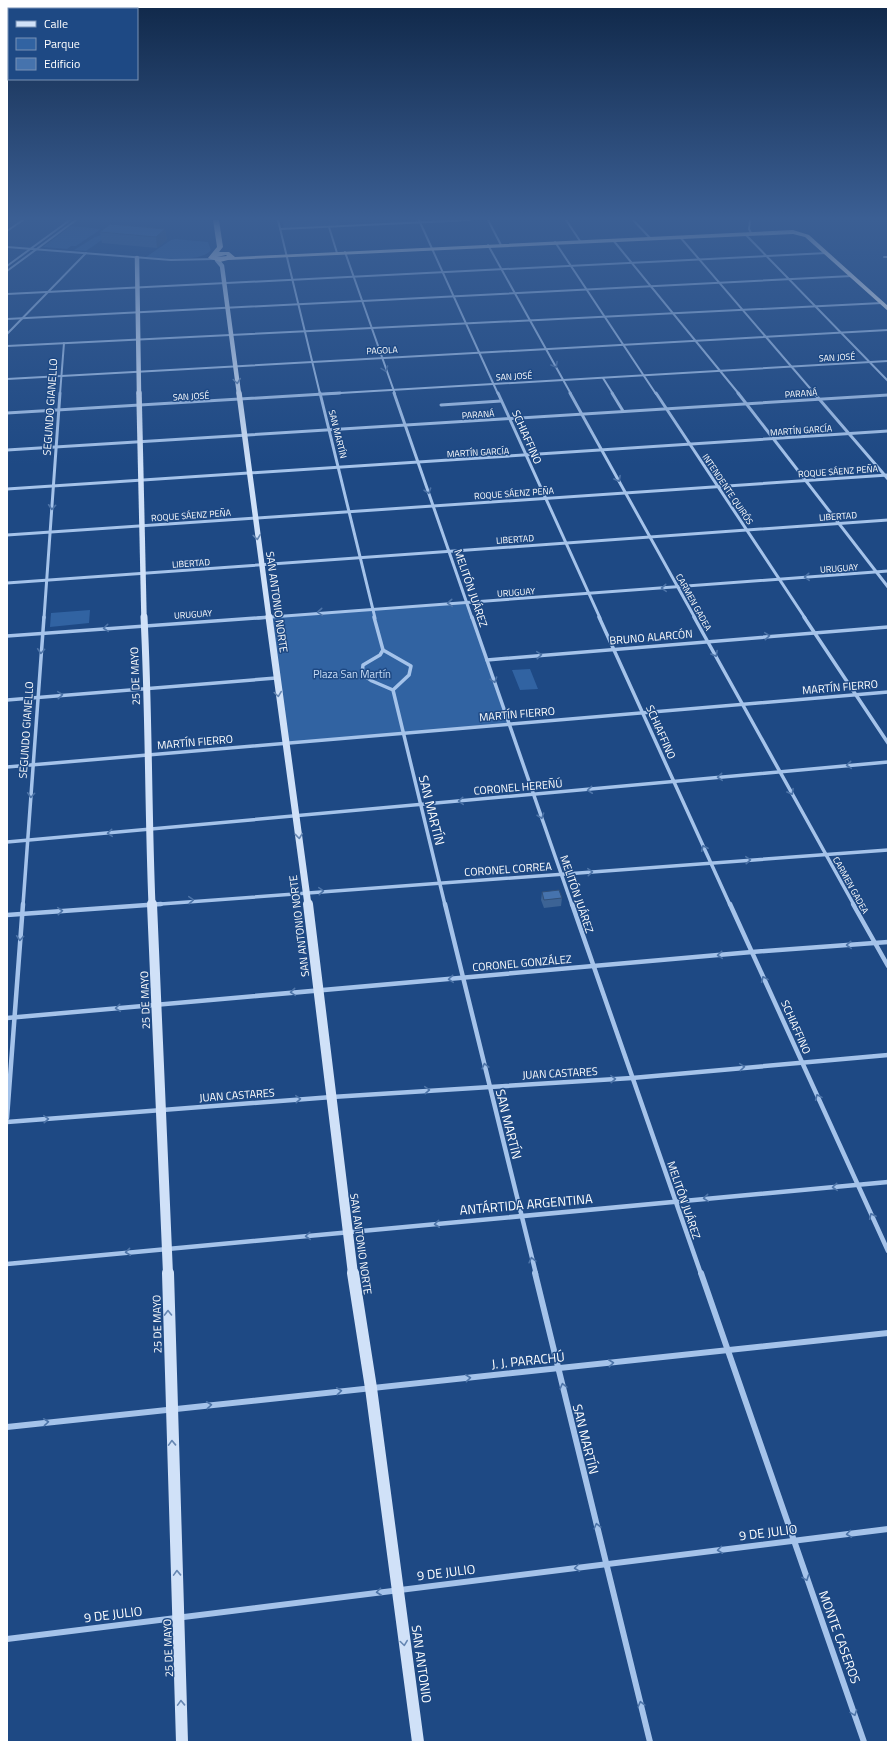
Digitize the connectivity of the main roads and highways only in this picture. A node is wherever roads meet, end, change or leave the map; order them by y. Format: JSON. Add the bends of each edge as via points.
{"nodes":[{"id":1,"x":880,"y":302,"type":"edge"},
{"id":2,"x":888,"y":309,"type":"edge"}],
"edges":[{"from":1,"to":2,"type":"highway"}]}
